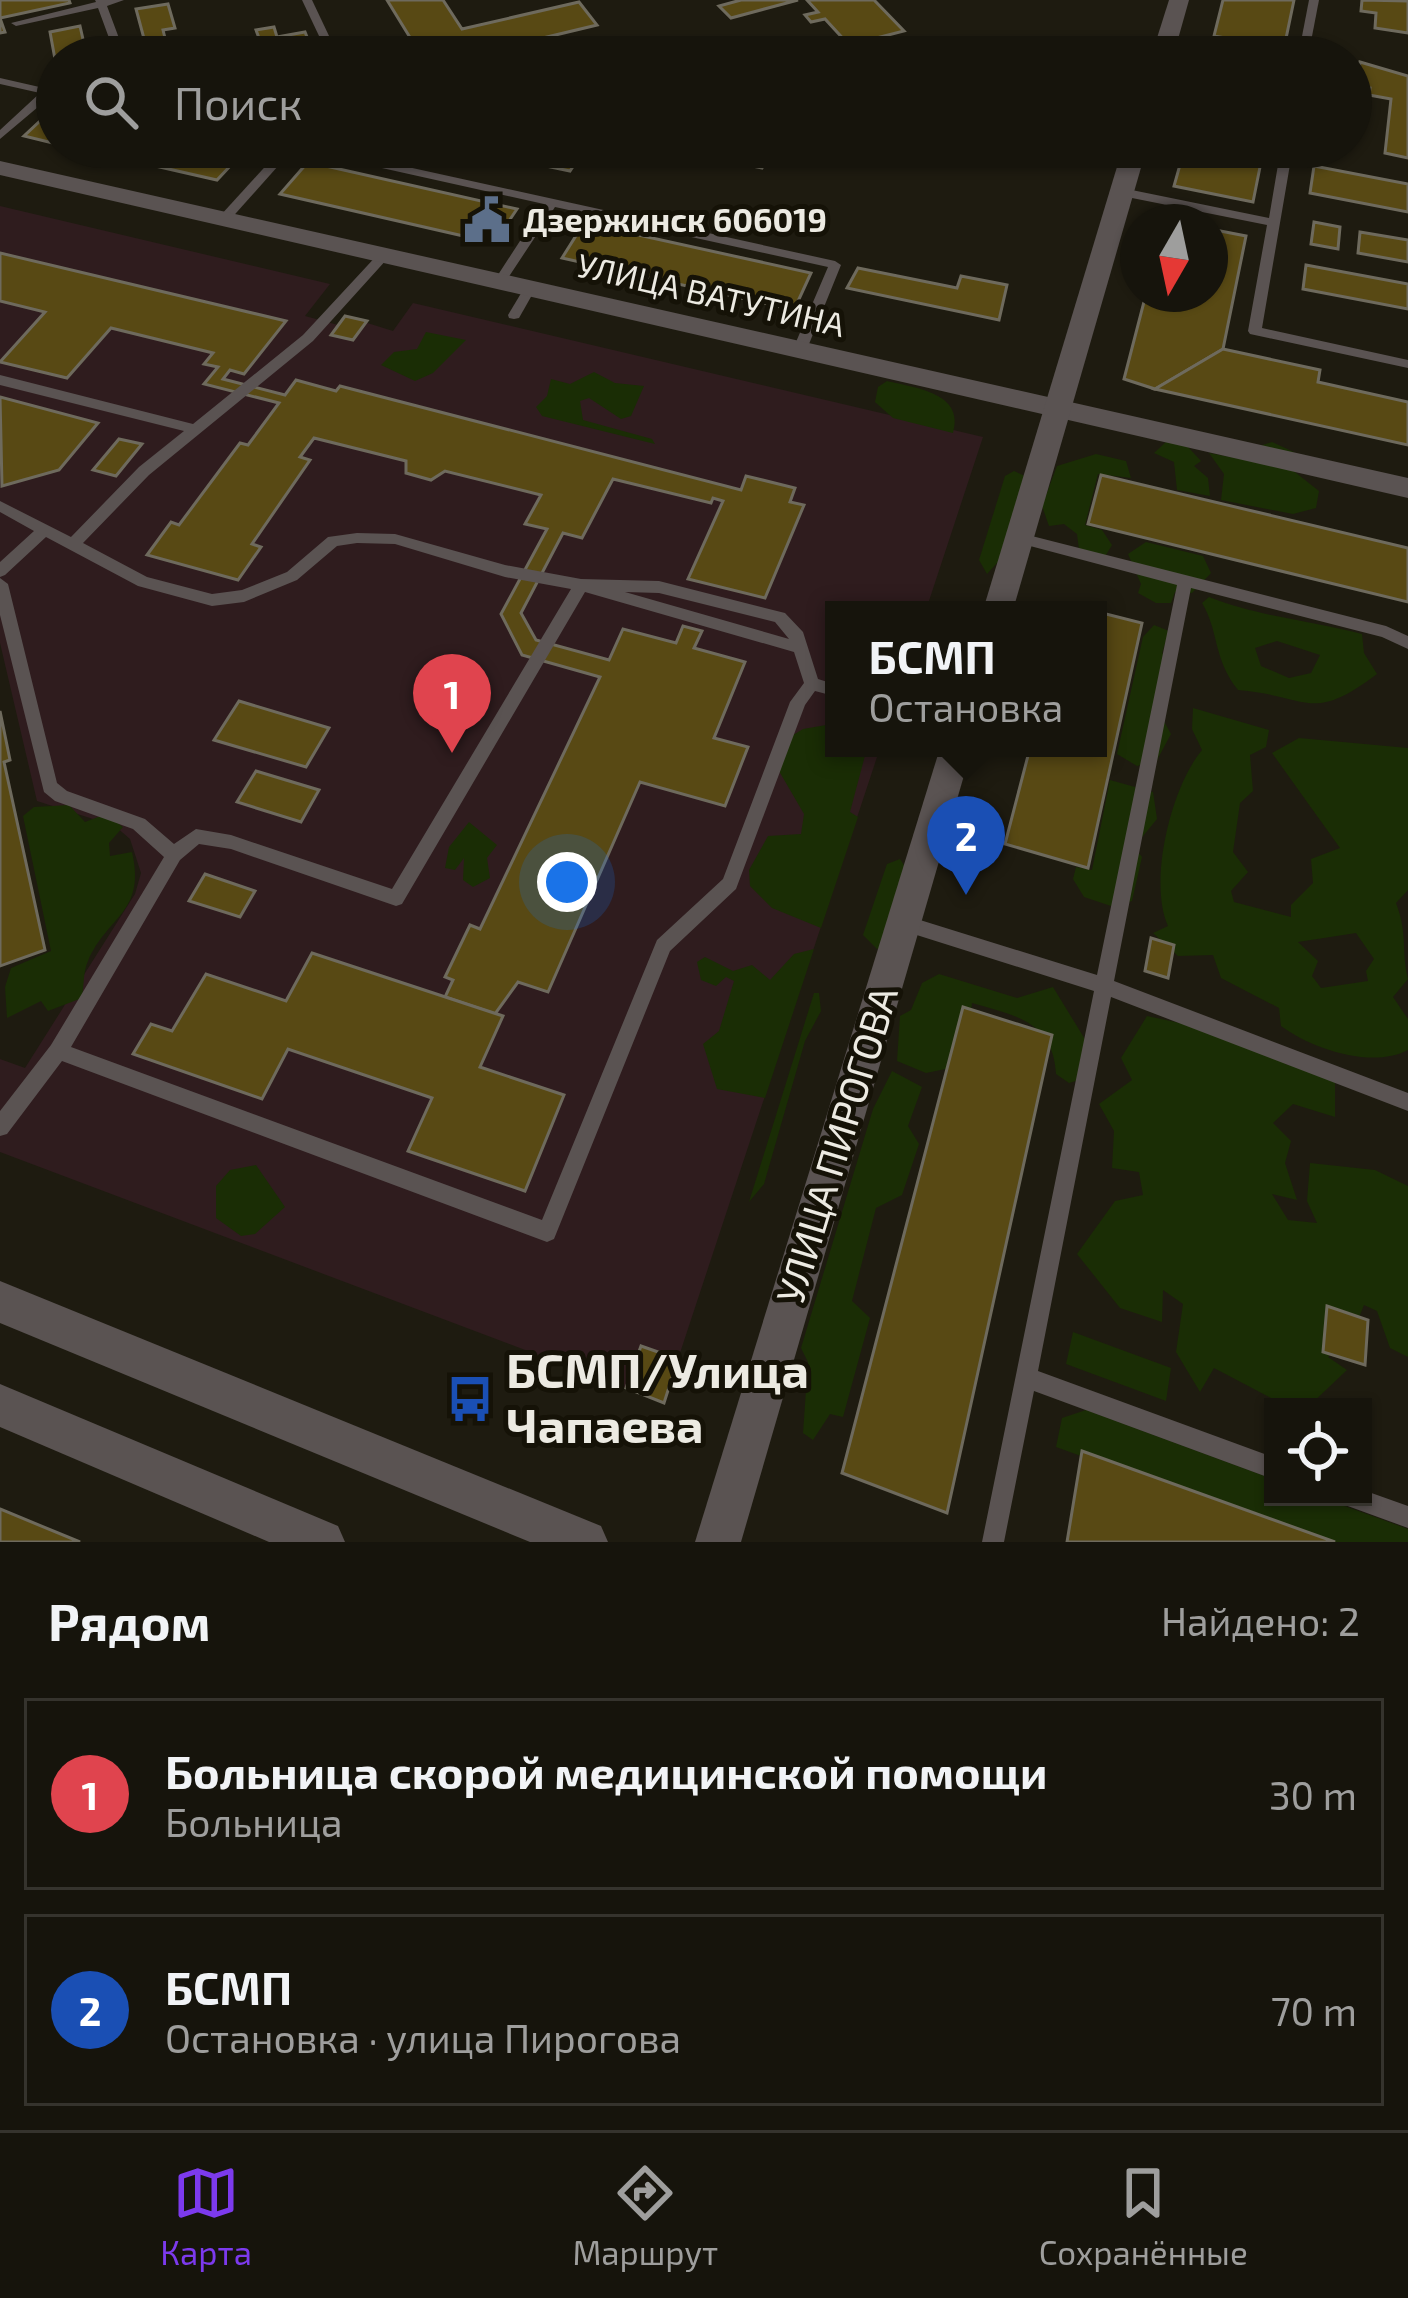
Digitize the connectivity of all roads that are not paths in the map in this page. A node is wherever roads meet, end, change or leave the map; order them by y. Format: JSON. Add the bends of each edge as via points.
{"nodes":[{"id":1,"x":119,"y":0,"type":"edge"},
{"id":2,"x":308,"y":0,"type":"edge"},
{"id":3,"x":1179,"y":0,"type":"edge"},
{"id":4,"x":1314,"y":0,"type":"edge"},
{"id":5,"x":101,"y":2,"type":"edge"},
{"id":6,"x":16,"y":23,"type":"dead end"},
{"id":7,"x":113,"y":36,"type":"edge"},
{"id":8,"x":324,"y":36,"type":"edge"},
{"id":9,"x":1168,"y":36,"type":"edge"},
{"id":10,"x":1307,"y":36,"type":"edge"},
{"id":11,"x":0,"y":81,"type":"edge"},
{"id":12,"x":36,"y":89,"type":"edge"},
{"id":13,"x":36,"y":106,"type":"edge"},
{"id":14,"x":0,"y":136,"type":"edge"},
{"id":15,"x":0,"y":168,"type":"edge"},
{"id":16,"x":270,"y":168,"type":"edge"},
{"id":17,"x":397,"y":168,"type":"edge"},
{"id":18,"x":1129,"y":168,"type":"edge"},
{"id":19,"x":1283,"y":168,"type":"edge"},
{"id":20,"x":1122,"y":192,"type":"junction"},
{"id":21,"x":552,"y":202,"type":"junction"},
{"id":22,"x":224,"y":219,"type":"junction"},
{"id":23,"x":1274,"y":223,"type":"junction"},
{"id":24,"x":384,"y":255,"type":"junction"},
{"id":25,"x":500,"y":281,"type":"junction"},
{"id":26,"x":530,"y":288,"type":"junction"},
{"id":27,"x":514,"y":315,"type":"dead end"},
{"id":28,"x":800,"y":349,"type":"junction"},
{"id":29,"x":1408,"y":364,"type":"edge"},
{"id":30,"x":0,"y":380,"type":"edge"},
{"id":31,"x":1058,"y":407,"type":"junction"},
{"id":32,"x":196,"y":429,"type":"junction"},
{"id":33,"x":1408,"y":488,"type":"edge"},
{"id":34,"x":0,"y":506,"type":"edge"},
{"id":35,"x":44,"y":530,"type":"junction"},
{"id":36,"x":1020,"y":538,"type":"junction"},
{"id":37,"x":72,"y":545,"type":"junction"},
{"id":38,"x":0,"y":572,"type":"edge"},
{"id":39,"x":1185,"y":581,"type":"junction"},
{"id":40,"x":0,"y":584,"type":"edge"},
{"id":41,"x":581,"y":585,"type":"junction"},
{"id":42,"x":1001,"y":601,"type":"edge"},
{"id":43,"x":1408,"y":643,"type":"edge"},
{"id":44,"x":812,"y":684,"type":"junction"},
{"id":45,"x":825,"y":688,"type":"edge"},
{"id":46,"x":953,"y":757,"type":"edge"},
{"id":47,"x":174,"y":855,"type":"junction"},
{"id":48,"x":904,"y":923,"type":"junction"},
{"id":49,"x":1104,"y":986,"type":"junction"},
{"id":50,"x":58,"y":1051,"type":"junction"},
{"id":51,"x":1408,"y":1102,"type":"edge"},
{"id":52,"x":0,"y":1126,"type":"edge"},
{"id":53,"x":0,"y":1302,"type":"edge"},
{"id":54,"x":1026,"y":1377,"type":"junction"},
{"id":55,"x":0,"y":1405,"type":"edge"},
{"id":56,"x":1264,"y":1465,"type":"edge"},
{"id":57,"x":1372,"y":1504,"type":"edge"},
{"id":58,"x":1408,"y":1517,"type":"edge"},
{"id":59,"x":322,"y":1542,"type":"edge"},
{"id":60,"x":585,"y":1542,"type":"edge"},
{"id":61,"x":718,"y":1542,"type":"edge"},
{"id":62,"x":992,"y":1542,"type":"edge"}],
"edges":[{"from":1,"to":5,"type":"lane"},
{"from":2,"to":8,"type":"lane"},
{"from":3,"to":9,"type":"street"},
{"from":4,"to":10,"type":"lane"},
{"from":5,"to":6,"type":"lane"},
{"from":5,"to":7,"type":"lane"},
{"from":11,"to":12,"type":"lane"},
{"from":13,"to":14,"type":"lane"},
{"from":15,"to":22,"type":"street","name":"УЛИЦА ВАТУТИНА"},
{"from":16,"to":22,"type":"lane"},
{"from":17,"to":21,"type":"lane"},
{"from":18,"to":20,"type":"street"},
{"from":19,"to":23,"type":"lane"},
{"from":20,"to":23,"type":"lane"},
{"from":20,"to":31,"type":"street"},
{"from":21,"to":25,"type":"lane"},
{"from":21,"to":28,"type":"lane","via":[[835,265]]},
{"from":22,"to":24,"type":"street","name":"УЛИЦА ВАТУТИНА"},
{"from":23,"to":29,"type":"lane","via":[[1255,331]]},
{"from":24,"to":25,"type":"street","name":"УЛИЦА ВАТУТИНА"},
{"from":24,"to":32,"type":"lane","via":[[308,338]]},
{"from":25,"to":26,"type":"street","name":"УЛИЦА ВАТУТИНА"},
{"from":26,"to":27,"type":"lane"},
{"from":26,"to":28,"type":"street","name":"УЛИЦА ВАТУТИНА"},
{"from":28,"to":31,"type":"street","name":"УЛИЦА ВАТУТИНА"},
{"from":30,"to":32,"type":"lane"},
{"from":31,"to":33,"type":"street","name":"УЛИЦА ВАТУТИНА"},
{"from":31,"to":36,"type":"street"},
{"from":32,"to":37,"type":"lane"},
{"from":34,"to":35,"type":"lane"},
{"from":35,"to":37,"type":"lane"},
{"from":35,"to":38,"type":"lane"},
{"from":36,"to":39,"type":"lane"},
{"from":36,"to":42,"type":"street"},
{"from":37,"to":41,"type":"lane","via":[[142,583],[212,600],[292,576],[333,541],[357,538],[395,539]]},
{"from":39,"to":43,"type":"lane"},
{"from":39,"to":49,"type":"lane"},
{"from":40,"to":47,"type":"lane","via":[[50,787],[139,824]]},
{"from":41,"to":44,"type":"lane","via":[[801,648]]},
{"from":41,"to":47,"type":"lane","via":[[396,898],[231,842],[196,836]]},
{"from":44,"to":45,"type":"lane"},
{"from":44,"to":50,"type":"lane","via":[[798,702],[730,884],[663,946],[547,1232]]},
{"from":46,"to":48,"type":"street","name":"УЛИЦА ПИРОГОВА"},
{"from":47,"to":50,"type":"lane"},
{"from":48,"to":49,"type":"lane"},
{"from":48,"to":61,"type":"street","name":"УЛИЦА ПИРОГОВА"},
{"from":49,"to":51,"type":"lane"},
{"from":49,"to":54,"type":"lane"},
{"from":50,"to":52,"type":"lane"},
{"from":53,"to":60,"type":"street"},
{"from":54,"to":56,"type":"lane"},
{"from":54,"to":62,"type":"lane"},
{"from":55,"to":59,"type":"street"},
{"from":57,"to":58,"type":"lane"}]}
